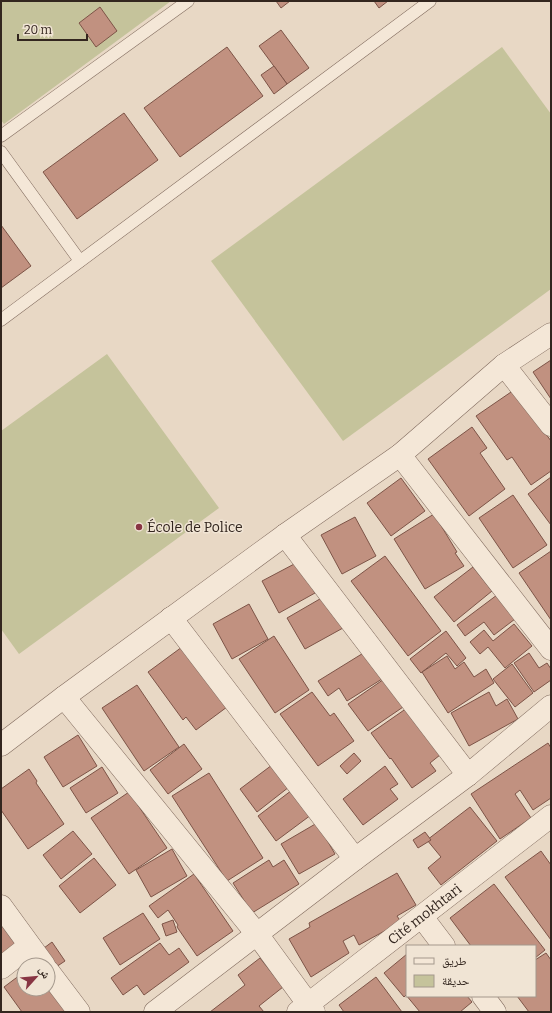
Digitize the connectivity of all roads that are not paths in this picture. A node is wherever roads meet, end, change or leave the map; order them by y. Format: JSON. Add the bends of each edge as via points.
{"nodes":[{"id":1,"x":188,"y":1,"type":"edge"},
{"id":2,"x":430,"y":1,"type":"edge"},
{"id":3,"x":1,"y":136,"type":"edge"},
{"id":4,"x":1,"y":152,"type":"edge"},
{"id":5,"x":80,"y":261,"type":"junction"},
{"id":6,"x":1,"y":320,"type":"edge"},
{"id":7,"x":551,"y":334,"type":"edge"},
{"id":8,"x":504,"y":366,"type":"junction"},
{"id":9,"x":551,"y":425,"type":"edge"},
{"id":10,"x":400,"y":455,"type":"junction"},
{"id":11,"x":285,"y":535,"type":"junction"},
{"id":12,"x":171,"y":618,"type":"junction"},
{"id":13,"x":551,"y":649,"type":"edge"},
{"id":14,"x":64,"y":697,"type":"junction"},
{"id":15,"x":551,"y":706,"type":"edge"},
{"id":16,"x":1,"y":745,"type":"edge"},
{"id":17,"x":468,"y":775,"type":"junction"},
{"id":18,"x":548,"y":826,"type":"edge"},
{"id":19,"x":355,"y":859,"type":"junction"},
{"id":20,"x":1,"y":906,"type":"edge"},
{"id":21,"x":422,"y":917,"type":"junction"},
{"id":22,"x":257,"y":934,"type":"junction"},
{"id":23,"x":443,"y":945,"type":"edge"},
{"id":24,"x":29,"y":946,"type":"junction"},
{"id":25,"x":38,"y":957,"type":"edge"},
{"id":26,"x":1,"y":968,"type":"edge"},
{"id":27,"x":56,"y":981,"type":"edge"},
{"id":28,"x":484,"y":997,"type":"edge"},
{"id":29,"x":307,"y":1009,"type":"edge"},
{"id":30,"x":80,"y":1012,"type":"edge"},
{"id":31,"x":156,"y":1012,"type":"edge"},
{"id":32,"x":495,"y":1012,"type":"edge"}],
"edges":[{"from":1,"to":3,"type":"lane"},
{"from":2,"to":5,"type":"lane"},
{"from":4,"to":5,"type":"lane"},
{"from":5,"to":6,"type":"lane"},
{"from":7,"to":8,"type":"street"},
{"from":8,"to":9,"type":"street"},
{"from":8,"to":10,"type":"street"},
{"from":10,"to":11,"type":"street"},
{"from":10,"to":13,"type":"street"},
{"from":11,"to":12,"type":"street"},
{"from":11,"to":17,"type":"street"},
{"from":12,"to":14,"type":"street"},
{"from":12,"to":19,"type":"street"},
{"from":14,"to":16,"type":"street"},
{"from":14,"to":22,"type":"street"},
{"from":15,"to":17,"type":"street"},
{"from":17,"to":19,"type":"street"},
{"from":18,"to":21,"type":"street","name":"Cité mokhtari"},
{"from":19,"to":22,"type":"street"},
{"from":20,"to":24,"type":"street"},
{"from":21,"to":23,"type":"street"},
{"from":21,"to":29,"type":"street","name":"Cité mokhtari"},
{"from":22,"to":29,"type":"street"},
{"from":22,"to":31,"type":"street"},
{"from":24,"to":25,"type":"street"},
{"from":24,"to":26,"type":"street"},
{"from":27,"to":30,"type":"street"},
{"from":28,"to":32,"type":"street"}]}
